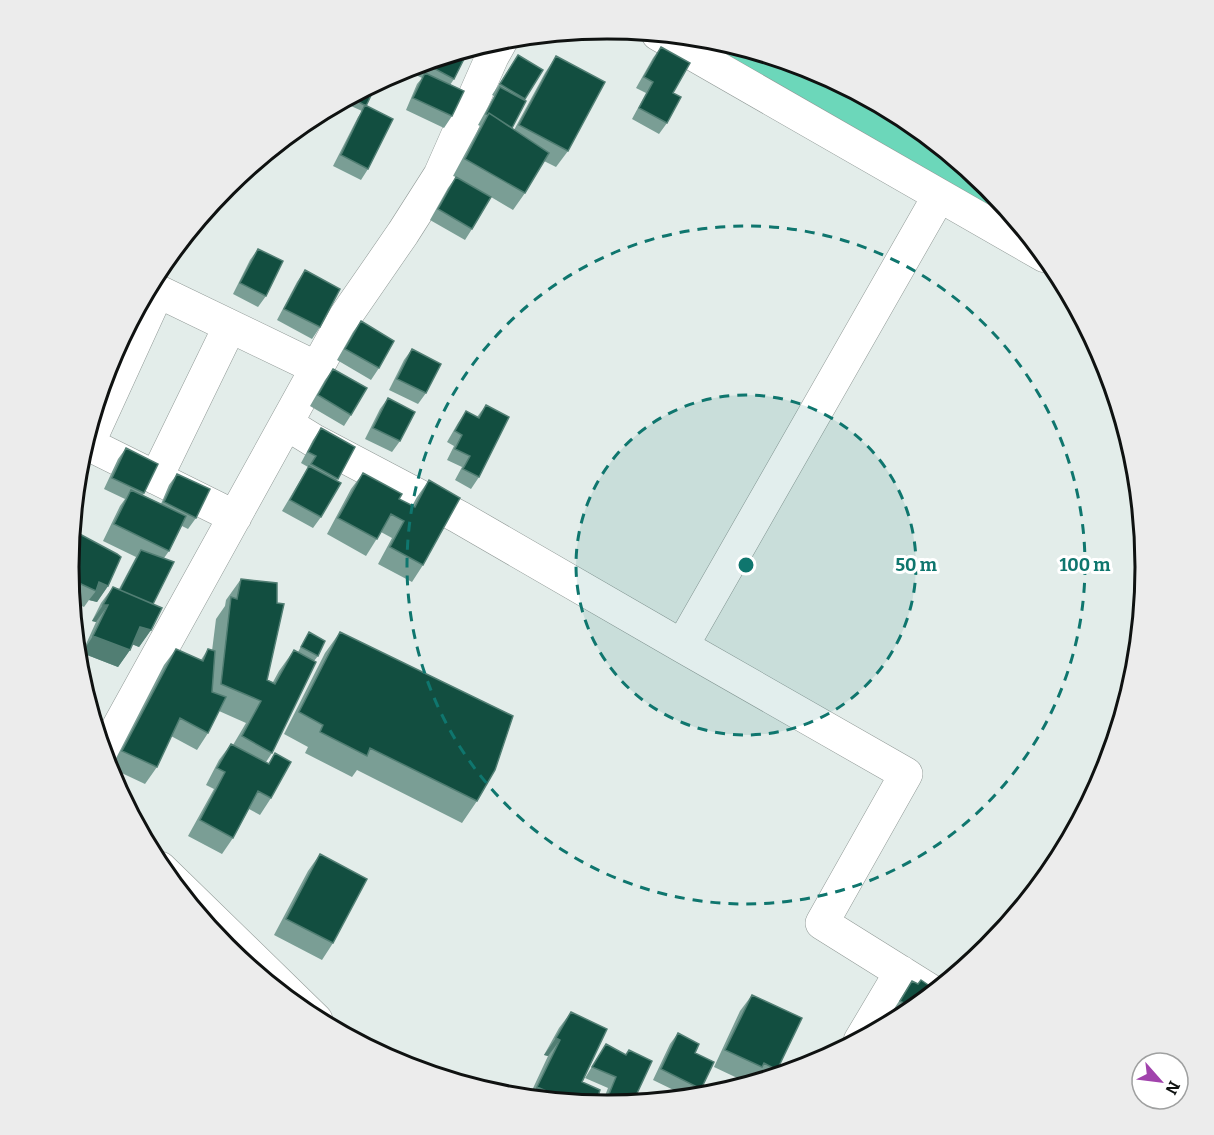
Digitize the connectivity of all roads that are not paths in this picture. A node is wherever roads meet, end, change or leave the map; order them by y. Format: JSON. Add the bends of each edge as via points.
{"nodes":[{"id":1,"x":675,"y":44,"type":"edge"},
{"id":2,"x":495,"y":51,"type":"edge"},
{"id":3,"x":939,"y":196,"type":"junction"},
{"id":4,"x":1025,"y":245,"type":"edge"},
{"id":5,"x":157,"y":291,"type":"edge"},
{"id":6,"x":139,"y":322,"type":"edge"},
{"id":7,"x":230,"y":326,"type":"junction"},
{"id":8,"x":318,"y":368,"type":"junction"},
{"id":9,"x":106,"y":400,"type":"edge"},
{"id":10,"x":287,"y":424,"type":"junction"},
{"id":11,"x":93,"y":447,"type":"edge"},
{"id":12,"x":156,"y":478,"type":"junction"},
{"id":13,"x":235,"y":517,"type":"junction"},
{"id":14,"x":682,"y":646,"type":"junction"},
{"id":15,"x":109,"y":744,"type":"edge"},
{"id":16,"x":216,"y":923,"type":"edge"},
{"id":17,"x":263,"y":969,"type":"edge"},
{"id":18,"x":901,"y":972,"type":"junction"},
{"id":19,"x":927,"y":988,"type":"edge"},
{"id":20,"x":869,"y":1026,"type":"edge"}],
"edges":[{"from":1,"to":3,"type":"main road"},
{"from":2,"to":8,"type":"main road","via":[[440,175],[345,317]]},
{"from":3,"to":4,"type":"main road"},
{"from":3,"to":14,"type":"main road"},
{"from":5,"to":7,"type":"main road"},
{"from":6,"to":9,"type":"main road"},
{"from":7,"to":8,"type":"main road"},
{"from":7,"to":12,"type":"main road"},
{"from":8,"to":10,"type":"main road"},
{"from":10,"to":13,"type":"main road"},
{"from":10,"to":14,"type":"main road","via":[[459,517]]},
{"from":11,"to":12,"type":"main road"},
{"from":12,"to":13,"type":"main road"},
{"from":13,"to":15,"type":"main road"},
{"from":14,"to":18,"type":"main road","via":[[906,774],[822,923]]},
{"from":16,"to":17,"type":"main road"},
{"from":18,"to":19,"type":"main road"},
{"from":18,"to":20,"type":"main road"}]}
